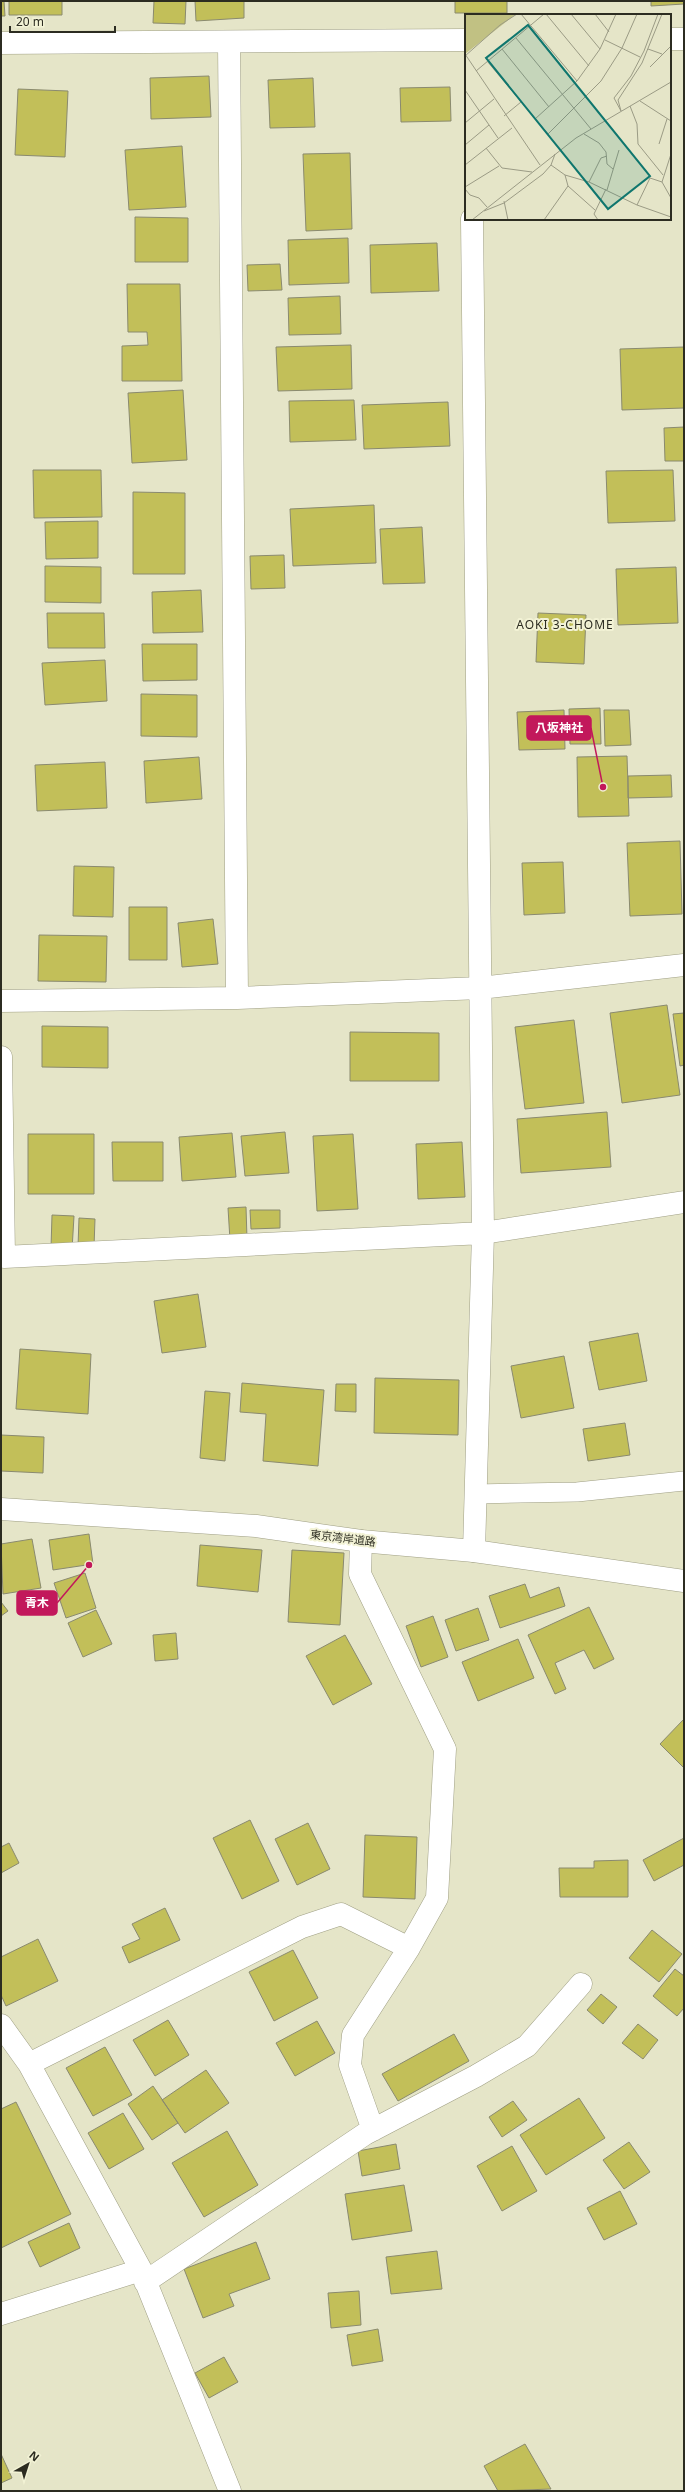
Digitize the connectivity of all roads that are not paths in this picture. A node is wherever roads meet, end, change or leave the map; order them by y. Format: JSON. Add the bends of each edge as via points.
{"nodes":[{"id":1,"x":671,"y":39,"type":"edge"},
{"id":2,"x":684,"y":39,"type":"edge"},
{"id":3,"x":465,"y":40,"type":"edge"},
{"id":4,"x":229,"y":42,"type":"junction"},
{"id":5,"x":1,"y":43,"type":"edge"},
{"id":6,"x":472,"y":220,"type":"edge"},
{"id":7,"x":684,"y":965,"type":"edge"},
{"id":8,"x":480,"y":988,"type":"junction"},
{"id":9,"x":237,"y":998,"type":"junction"},
{"id":10,"x":1,"y":1001,"type":"edge"},
{"id":11,"x":1,"y":1057,"type":"edge"},
{"id":12,"x":684,"y":1202,"type":"edge"},
{"id":13,"x":483,"y":1233,"type":"junction"},
{"id":14,"x":684,"y":1481,"type":"edge"},
{"id":15,"x":475,"y":1494,"type":"junction"},
{"id":16,"x":1,"y":1509,"type":"edge"},
{"id":17,"x":361,"y":1541,"type":"junction"},
{"id":18,"x":474,"y":1551,"type":"junction"},
{"id":19,"x":684,"y":1581,"type":"edge"},
{"id":20,"x":409,"y":1948,"type":"junction"},
{"id":21,"x":581,"y":1984,"type":"dead end"},
{"id":22,"x":1,"y":2025,"type":"edge"},
{"id":23,"x":29,"y":2064,"type":"junction"},
{"id":24,"x":373,"y":2130,"type":"junction"},
{"id":25,"x":143,"y":2276,"type":"junction"},
{"id":26,"x":1,"y":2314,"type":"edge"},
{"id":27,"x":230,"y":2491,"type":"edge"}],
"edges":[{"from":1,"to":2,"type":"main road"},
{"from":3,"to":4,"type":"main road"},
{"from":4,"to":5,"type":"main road"},
{"from":4,"to":9,"type":"main road"},
{"from":6,"to":8,"type":"main road"},
{"from":7,"to":8,"type":"main road"},
{"from":8,"to":9,"type":"main road"},
{"from":8,"to":13,"type":"main road"},
{"from":9,"to":10,"type":"main road"},
{"from":11,"to":13,"type":"main road","via":[[4,1257]]},
{"from":12,"to":13,"type":"main road"},
{"from":13,"to":15,"type":"main road"},
{"from":14,"to":15,"type":"lane","via":[[576,1492]]},
{"from":15,"to":18,"type":"main road"},
{"from":16,"to":17,"type":"main road","name":"東京湾岸道路","via":[[256,1526]]},
{"from":17,"to":18,"type":"main road","name":"東京湾岸道路"},
{"from":17,"to":20,"type":"main road","via":[[360,1574],[444,1749],[437,1898]]},
{"from":18,"to":19,"type":"main road","name":"東京湾岸道路"},
{"from":20,"to":23,"type":"main road","via":[[341,1914],[302,1927]]},
{"from":20,"to":24,"type":"main road","via":[[354,2035],[350,2065]]},
{"from":21,"to":24,"type":"main road","via":[[527,2046]]},
{"from":22,"to":23,"type":"main road"},
{"from":23,"to":25,"type":"main road"},
{"from":24,"to":25,"type":"main road"},
{"from":25,"to":26,"type":"main road"},
{"from":25,"to":27,"type":"main road"}]}
